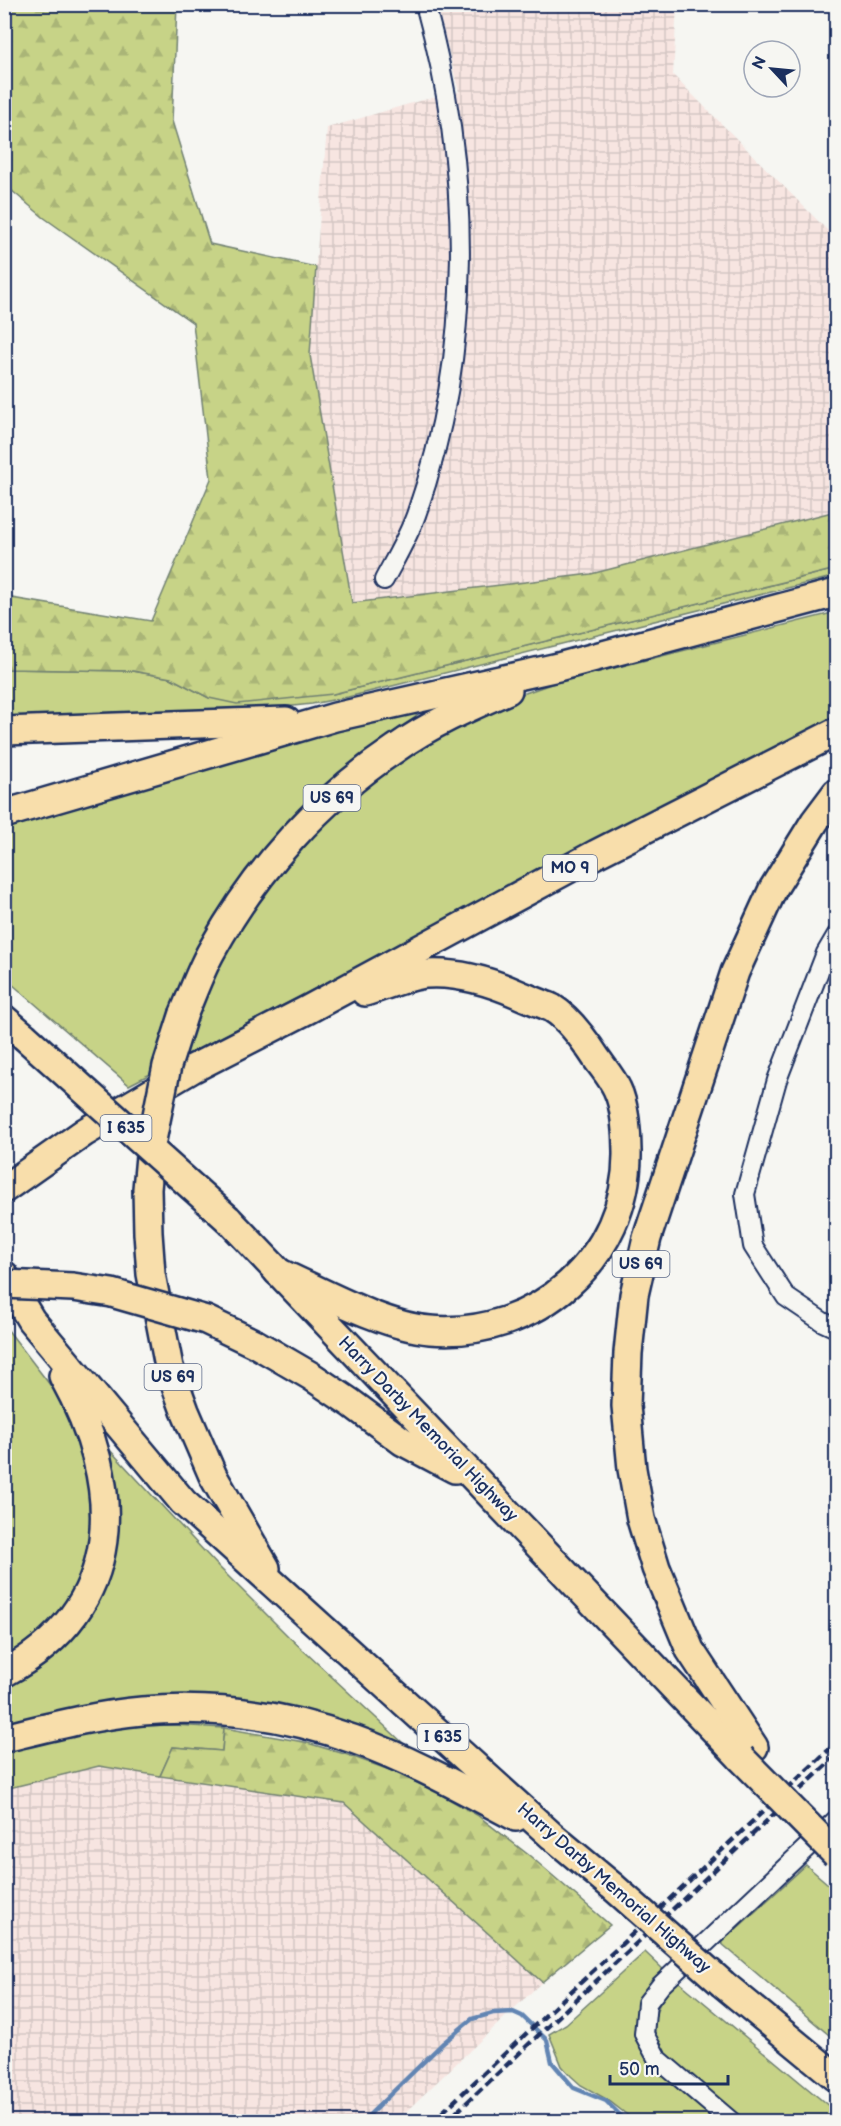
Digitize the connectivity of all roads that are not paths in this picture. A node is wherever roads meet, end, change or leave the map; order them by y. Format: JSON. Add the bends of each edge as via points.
{"nodes":[{"id":1,"x":425,"y":4,"type":"edge"},
{"id":2,"x":384,"y":580,"type":"dead end"},
{"id":3,"x":837,"y":593,"type":"edge"},
{"id":4,"x":558,"y":667,"type":"junction"},
{"id":5,"x":335,"y":717,"type":"junction"},
{"id":6,"x":4,"y":731,"type":"edge"},
{"id":7,"x":837,"y":732,"type":"edge"},
{"id":8,"x":837,"y":794,"type":"edge"},
{"id":9,"x":4,"y":814,"type":"edge"},
{"id":10,"x":837,"y":936,"type":"edge"},
{"id":11,"x":307,"y":1010,"type":"junction"},
{"id":12,"x":14,"y":1027,"type":"edge"},
{"id":13,"x":4,"y":1189,"type":"edge"},
{"id":14,"x":278,"y":1272,"type":"junction"},
{"id":15,"x":4,"y":1275,"type":"edge"},
{"id":16,"x":4,"y":1284,"type":"edge"},
{"id":17,"x":31,"y":1320,"type":"junction"},
{"id":18,"x":837,"y":1328,"type":"edge"},
{"id":19,"x":478,"y":1481,"type":"junction"},
{"id":20,"x":276,"y":1587,"type":"junction"},
{"id":21,"x":4,"y":1673,"type":"edge"},
{"id":22,"x":4,"y":1738,"type":"edge"},
{"id":23,"x":747,"y":1752,"type":"junction"},
{"id":24,"x":837,"y":1820,"type":"edge"},
{"id":25,"x":552,"y":1836,"type":"junction"},
{"id":26,"x":837,"y":1854,"type":"edge"},
{"id":27,"x":837,"y":2077,"type":"edge"},
{"id":28,"x":732,"y":2121,"type":"edge"}],
"edges":[{"from":1,"to":2,"type":"street","via":[[451,118],[460,210],[460,291],[446,405],[432,462],[416,517]]},
{"from":3,"to":4,"type":"highway"},
{"from":4,"to":5,"type":"highway"},
{"from":4,"to":20,"type":"highway","number":"US 69","bridge":true,"via":[[447,717],[394,749],[323,805],[278,852],[211,951],[184,1013],[167,1066],[147,1189],[149,1254],[159,1320],[169,1367],[213,1476]]},
{"from":5,"to":6,"type":"highway"},
{"from":5,"to":9,"type":"highway"},
{"from":7,"to":11,"type":"highway","number":"MO 9","via":[[596,855]]},
{"from":8,"to":23,"type":"highway","number":"US 69","via":[[809,829],[773,889],[735,972],[647,1238],[634,1295],[628,1353],[626,1406],[640,1519],[690,1650]]},
{"from":10,"to":18,"type":"street","via":[[826,953],[777,1080],[745,1194],[753,1246],[786,1297]]},
{"from":11,"to":13,"type":"highway","number":"MO 9","via":[[192,1069],[104,1121]]},
{"from":11,"to":14,"type":"highway","via":[[424,974],[461,975],[492,982],[553,1009],[583,1037],[618,1090],[627,1130],[627,1167],[622,1203],[605,1242],[590,1263],[552,1298],[506,1321],[456,1330],[404,1326]]},
{"from":12,"to":14,"type":"highway","name":"Harry Darby Memorial Highway","number":"I 635","bridge":true,"via":[[228,1219]]},
{"from":14,"to":19,"type":"highway","name":"Harry Darby Memorial Highway","number":"I 635"},
{"from":15,"to":17,"type":"highway","name":"Harry Darby Memorial Highway","number":"I 635"},
{"from":16,"to":19,"type":"highway","bridge":true,"via":[[112,1293],[206,1320],[311,1376],[402,1441]]},
{"from":17,"to":20,"type":"highway","name":"Harry Darby Memorial Highway","number":"I 635","via":[[183,1502]]},
{"from":17,"to":21,"type":"highway","via":[[77,1400],[90,1433],[103,1485],[104,1539],[98,1570],[76,1613],[45,1648]]},
{"from":19,"to":23,"type":"highway","name":"Harry Darby Memorial Highway","number":"I 635"},
{"from":20,"to":25,"type":"highway","name":"Harry Darby Memorial Highway","number":"I 635"},
{"from":22,"to":25,"type":"highway","via":[[143,1711],[211,1711],[268,1717],[354,1739],[453,1784]]},
{"from":23,"to":26,"type":"highway","name":"Harry Darby Memorial Highway","number":"I 635","bridge":true},
{"from":24,"to":28,"type":"street","via":[[661,1985],[647,2003],[644,2034],[657,2058]]},
{"from":25,"to":27,"type":"highway","name":"Harry Darby Memorial Highway","number":"I 635","bridge":true}]}
